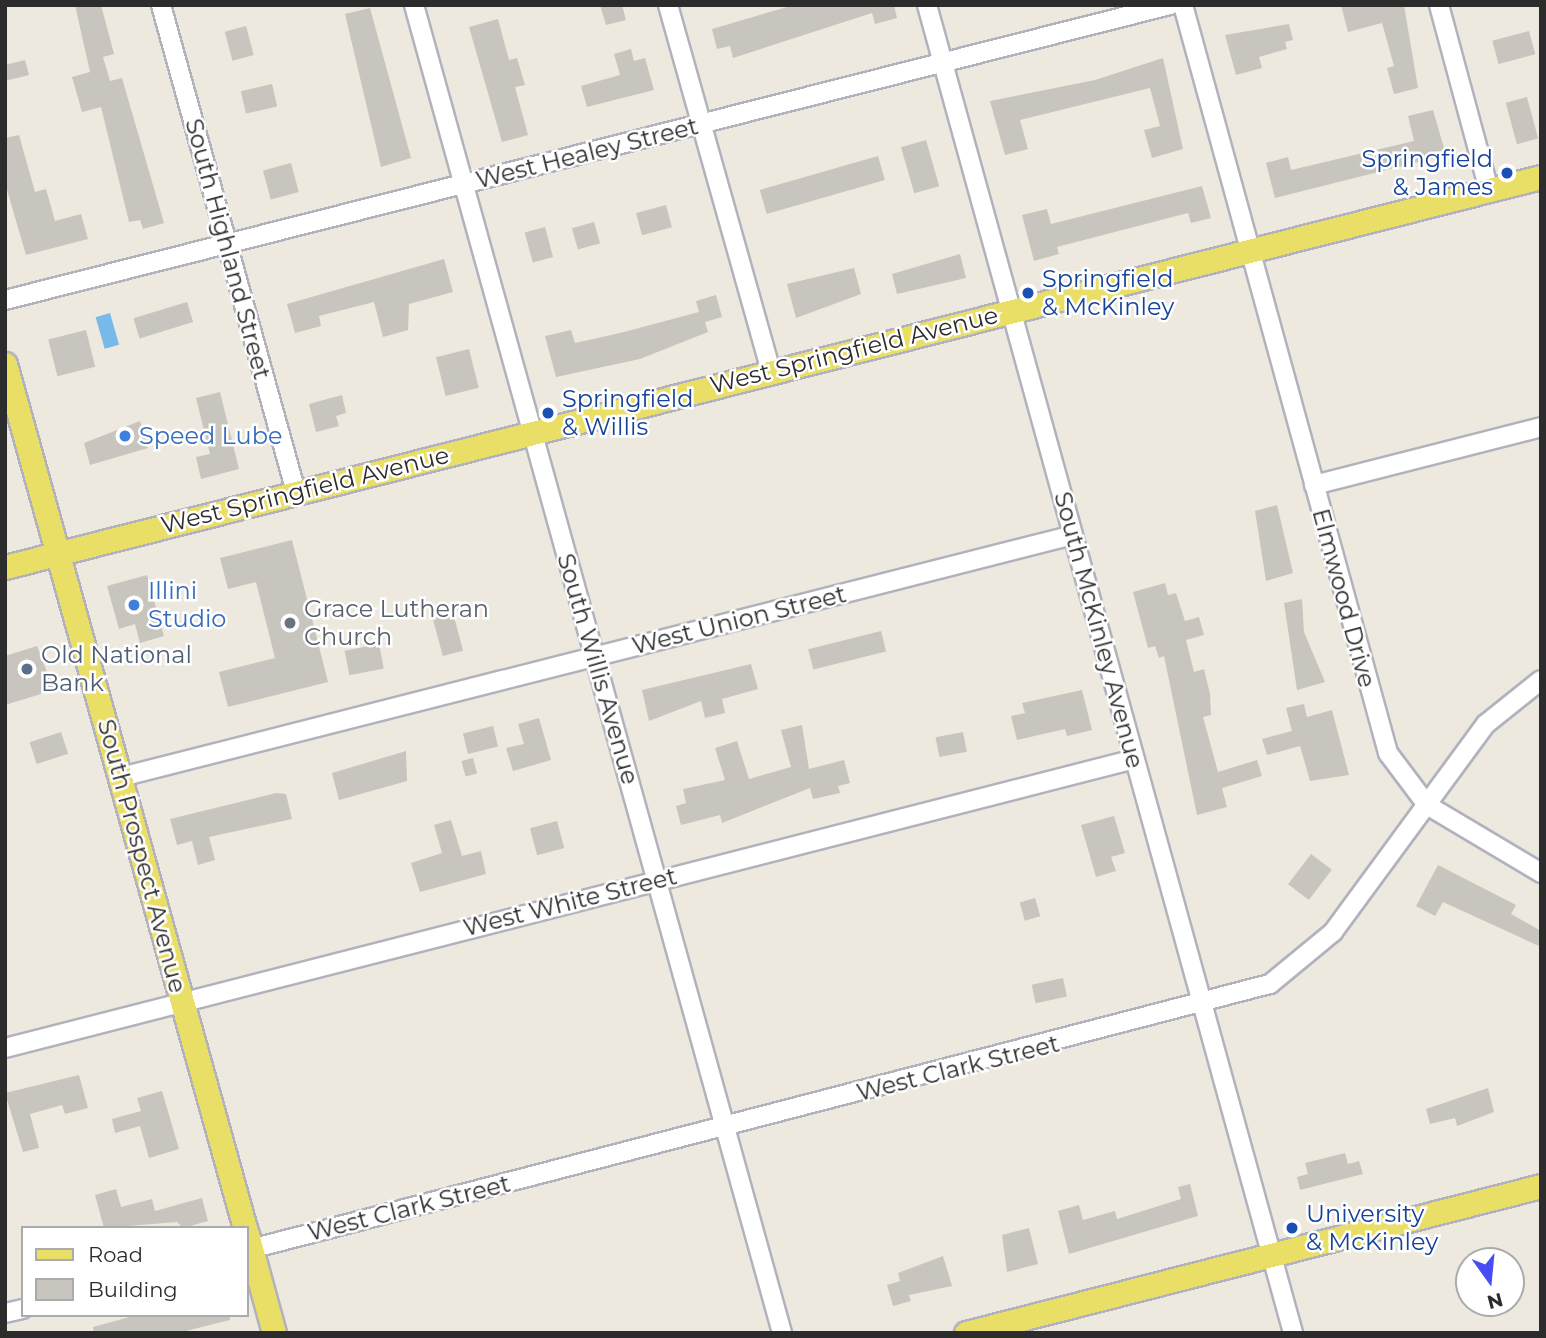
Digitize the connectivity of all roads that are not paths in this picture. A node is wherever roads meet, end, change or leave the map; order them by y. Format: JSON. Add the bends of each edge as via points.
{"nodes":[{"id":1,"x":161,"y":5,"type":"edge"},
{"id":2,"x":414,"y":5,"type":"edge"},
{"id":3,"x":668,"y":5,"type":"edge"},
{"id":4,"x":927,"y":5,"type":"edge"},
{"id":5,"x":1170,"y":5,"type":"edge"},
{"id":6,"x":1183,"y":5,"type":"edge"},
{"id":7,"x":1439,"y":5,"type":"edge"},
{"id":8,"x":943,"y":63,"type":"junction"},
{"id":9,"x":700,"y":124,"type":"junction"},
{"id":10,"x":1541,"y":177,"type":"edge"},
{"id":11,"x":464,"y":184,"type":"junction"},
{"id":12,"x":1489,"y":190,"type":"junction"},
{"id":13,"x":227,"y":244,"type":"junction"},
{"id":14,"x":1248,"y":251,"type":"junction"},
{"id":15,"x":5,"y":300,"type":"edge"},
{"id":16,"x":1011,"y":310,"type":"junction"},
{"id":17,"x":5,"y":364,"type":"edge"},
{"id":18,"x":771,"y":371,"type":"junction"},
{"id":19,"x":1541,"y":427,"type":"edge"},
{"id":20,"x":532,"y":432,"type":"junction"},
{"id":21,"x":1314,"y":485,"type":"junction"},
{"id":22,"x":296,"y":492,"type":"junction"},
{"id":23,"x":1073,"y":535,"type":"junction"},
{"id":24,"x":57,"y":552,"type":"junction"},
{"id":25,"x":5,"y":567,"type":"edge"},
{"id":26,"x":595,"y":657,"type":"junction"},
{"id":27,"x":1541,"y":680,"type":"edge"},
{"id":28,"x":1135,"y":759,"type":"junction"},
{"id":29,"x":121,"y":777,"type":"junction"},
{"id":30,"x":1427,"y":805,"type":"junction"},
{"id":31,"x":1541,"y":873,"type":"edge"},
{"id":32,"x":657,"y":880,"type":"junction"},
{"id":33,"x":182,"y":1001,"type":"junction"},
{"id":34,"x":1203,"y":1006,"type":"junction"},
{"id":35,"x":5,"y":1048,"type":"edge"},
{"id":36,"x":725,"y":1128,"type":"junction"},
{"id":37,"x":1541,"y":1186,"type":"edge"},
{"id":38,"x":243,"y":1226,"type":"edge"},
{"id":39,"x":248,"y":1240,"type":"edge"},
{"id":40,"x":248,"y":1243,"type":"edge"},
{"id":41,"x":1271,"y":1255,"type":"junction"},
{"id":42,"x":274,"y":1333,"type":"edge"},
{"id":43,"x":782,"y":1333,"type":"edge"},
{"id":44,"x":966,"y":1333,"type":"edge"},
{"id":45,"x":1293,"y":1333,"type":"edge"}],
"edges":[{"from":1,"to":13,"type":"street","name":"South Highland Street"},
{"from":2,"to":11,"type":"street","name":"South Willis Avenue"},
{"from":3,"to":9,"type":"street"},
{"from":4,"to":8,"type":"street","name":"South McKinley Avenue"},
{"from":5,"to":8,"type":"street","name":"West Healey Street"},
{"from":6,"to":14,"type":"street","name":"Elmwood Drive"},
{"from":7,"to":12,"type":"street"},
{"from":8,"to":9,"type":"street","name":"West Healey Street"},
{"from":8,"to":16,"type":"street","name":"South McKinley Avenue"},
{"from":9,"to":11,"type":"street","name":"West Healey Street"},
{"from":9,"to":18,"type":"street"},
{"from":10,"to":12,"type":"main road","name":"West Springfield Avenue"},
{"from":11,"to":13,"type":"street","name":"West Healey Street"},
{"from":11,"to":20,"type":"street","name":"South Willis Avenue"},
{"from":12,"to":14,"type":"main road","name":"West Springfield Avenue"},
{"from":13,"to":15,"type":"street","name":"West Healey Street"},
{"from":13,"to":22,"type":"street","name":"South Highland Street"},
{"from":14,"to":16,"type":"main road","name":"West Springfield Avenue"},
{"from":14,"to":21,"type":"street","name":"Elmwood Drive"},
{"from":16,"to":18,"type":"main road","name":"West Springfield Avenue"},
{"from":16,"to":23,"type":"street","name":"South McKinley Avenue"},
{"from":17,"to":24,"type":"main road","name":"South Prospect Avenue"},
{"from":18,"to":20,"type":"main road","name":"West Springfield Avenue"},
{"from":19,"to":21,"type":"street"},
{"from":20,"to":22,"type":"main road","name":"West Springfield Avenue"},
{"from":20,"to":26,"type":"street","name":"South Willis Avenue"},
{"from":21,"to":30,"type":"street","name":"Elmwood Drive","via":[[1388,753]]},
{"from":22,"to":24,"type":"main road","name":"West Springfield Avenue"},
{"from":23,"to":26,"type":"street","name":"West Union Street"},
{"from":23,"to":28,"type":"street","name":"South McKinley Avenue"},
{"from":24,"to":25,"type":"main road","name":"West Springfield Avenue"},
{"from":24,"to":29,"type":"main road","name":"South Prospect Avenue"},
{"from":26,"to":29,"type":"street","name":"West Union Street"},
{"from":26,"to":32,"type":"street","name":"South Willis Avenue"},
{"from":27,"to":30,"type":"street","name":"West Clark Street","via":[[1486,724]]},
{"from":28,"to":32,"type":"street","name":"West White Street"},
{"from":28,"to":34,"type":"street","name":"South McKinley Avenue"},
{"from":29,"to":33,"type":"main road","name":"South Prospect Avenue"},
{"from":30,"to":31,"type":"street","name":"Elmwood Drive"},
{"from":30,"to":34,"type":"street","name":"West Clark Street","via":[[1314,954],[1270,984]]},
{"from":32,"to":33,"type":"street","name":"West White Street"},
{"from":32,"to":36,"type":"street","name":"South Willis Avenue"},
{"from":33,"to":35,"type":"street","name":"West White Street"},
{"from":33,"to":38,"type":"main road","name":"South Prospect Avenue"},
{"from":34,"to":36,"type":"street","name":"West Clark Street"},
{"from":34,"to":41,"type":"street","name":"South McKinley Avenue"},
{"from":36,"to":39,"type":"street","name":"West Clark Street"},
{"from":36,"to":43,"type":"street","name":"South Willis Avenue"},
{"from":37,"to":41,"type":"main road"},
{"from":40,"to":42,"type":"main road","name":"South Prospect Avenue"},
{"from":41,"to":44,"type":"main road"},
{"from":41,"to":45,"type":"street","name":"South McKinley Avenue"}]}
